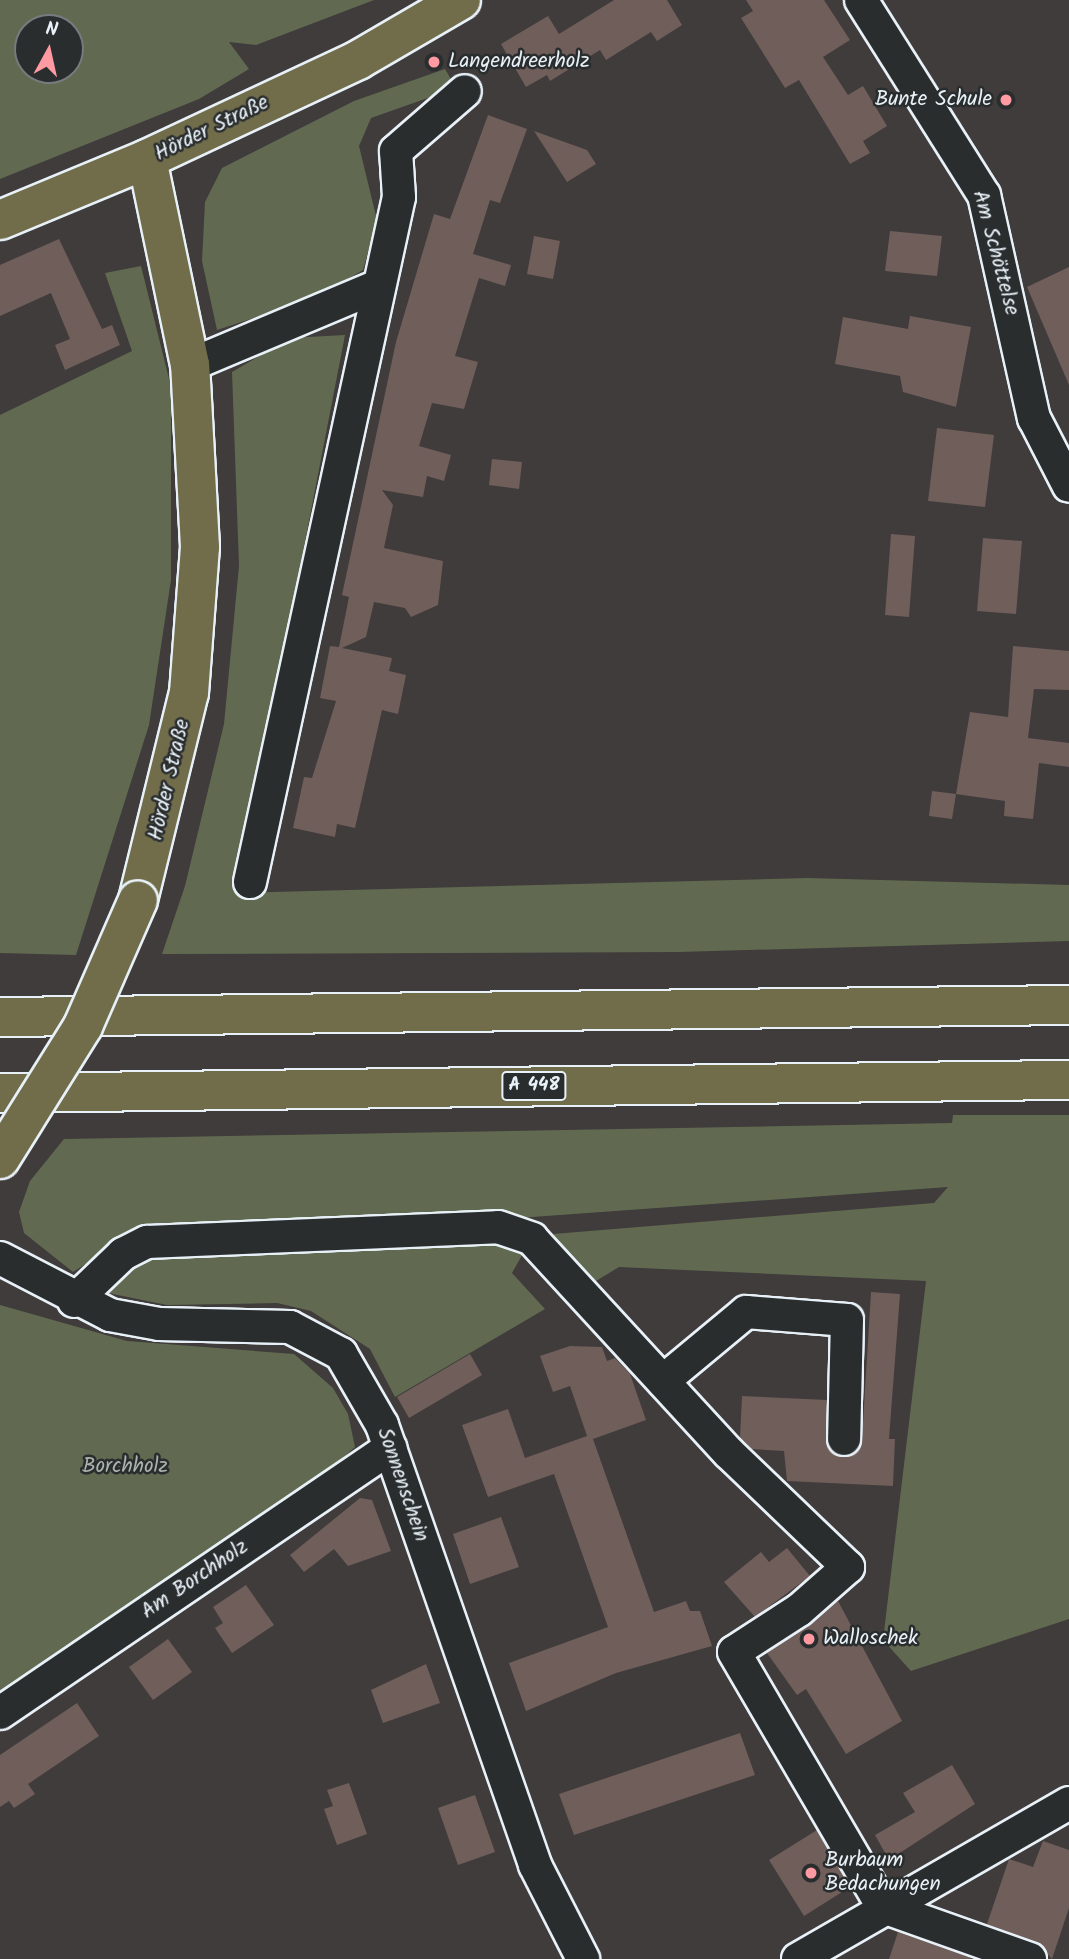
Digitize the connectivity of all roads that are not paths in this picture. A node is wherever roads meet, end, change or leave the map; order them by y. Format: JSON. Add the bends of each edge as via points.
{"nodes":[{"id":1,"x":461,"y":0,"type":"edge"},
{"id":2,"x":860,"y":0,"type":"edge"},
{"id":3,"x":465,"y":91,"type":"dead end"},
{"id":4,"x":147,"y":159,"type":"junction"},
{"id":5,"x":0,"y":220,"type":"edge"},
{"id":6,"x":378,"y":286,"type":"junction"},
{"id":7,"x":190,"y":365,"type":"junction"},
{"id":8,"x":1069,"y":486,"type":"edge"},
{"id":9,"x":250,"y":882,"type":"dead end"},
{"id":10,"x":1069,"y":1005,"type":"edge"},
{"id":11,"x":0,"y":1017,"type":"edge"},
{"id":12,"x":1069,"y":1080,"type":"edge"},
{"id":13,"x":0,"y":1093,"type":"edge"},
{"id":14,"x":0,"y":1159,"type":"edge"},
{"id":15,"x":0,"y":1258,"type":"edge"},
{"id":16,"x":74,"y":1301,"type":"junction"},
{"id":17,"x":663,"y":1381,"type":"junction"},
{"id":18,"x":844,"y":1439,"type":"dead end"},
{"id":19,"x":390,"y":1448,"type":"junction"},
{"id":20,"x":0,"y":1713,"type":"edge"},
{"id":21,"x":1069,"y":1802,"type":"edge"},
{"id":22,"x":883,"y":1907,"type":"junction"},
{"id":23,"x":583,"y":1959,"type":"edge"},
{"id":24,"x":798,"y":1959,"type":"edge"},
{"id":25,"x":1030,"y":1959,"type":"edge"}],
"edges":[{"from":1,"to":4,"type":"main road","name":"Hörder Straße","via":[[358,60]]},
{"from":2,"to":8,"type":"street","name":"Am Schöttelse","via":[[984,195],[1034,418]]},
{"from":3,"to":6,"type":"street","via":[[396,151],[399,197]]},
{"from":4,"to":5,"type":"main road"},
{"from":4,"to":7,"type":"main road","name":"Hörder Straße"},
{"from":6,"to":7,"type":"street"},
{"from":6,"to":9,"type":"street"},
{"from":7,"to":14,"type":"main road","name":"Hörder Straße","bridge":true,"via":[[199,482],[198,615],[173,778],[138,900],[83,1026]]},
{"from":10,"to":11,"type":"main road"},
{"from":12,"to":13,"type":"main road","number":"A 448"},
{"from":15,"to":16,"type":"street","name":"Sonnenschein"},
{"from":16,"to":17,"type":"street","via":[[123,1254],[147,1242],[498,1227],[532,1239]]},
{"from":16,"to":19,"type":"street","name":"Sonnenschein","via":[[159,1324],[290,1327],[341,1354],[366,1391]]},
{"from":17,"to":18,"type":"street","via":[[746,1312],[847,1320]]},
{"from":17,"to":22,"type":"street","via":[[848,1567],[799,1610],[734,1652]]},
{"from":19,"to":20,"type":"street","name":"Am Borchholz"},
{"from":19,"to":23,"type":"street","name":"Sonnenschein","via":[[535,1865]]},
{"from":21,"to":22,"type":"street"},
{"from":22,"to":24,"type":"street"},
{"from":22,"to":25,"type":"street"}]}
